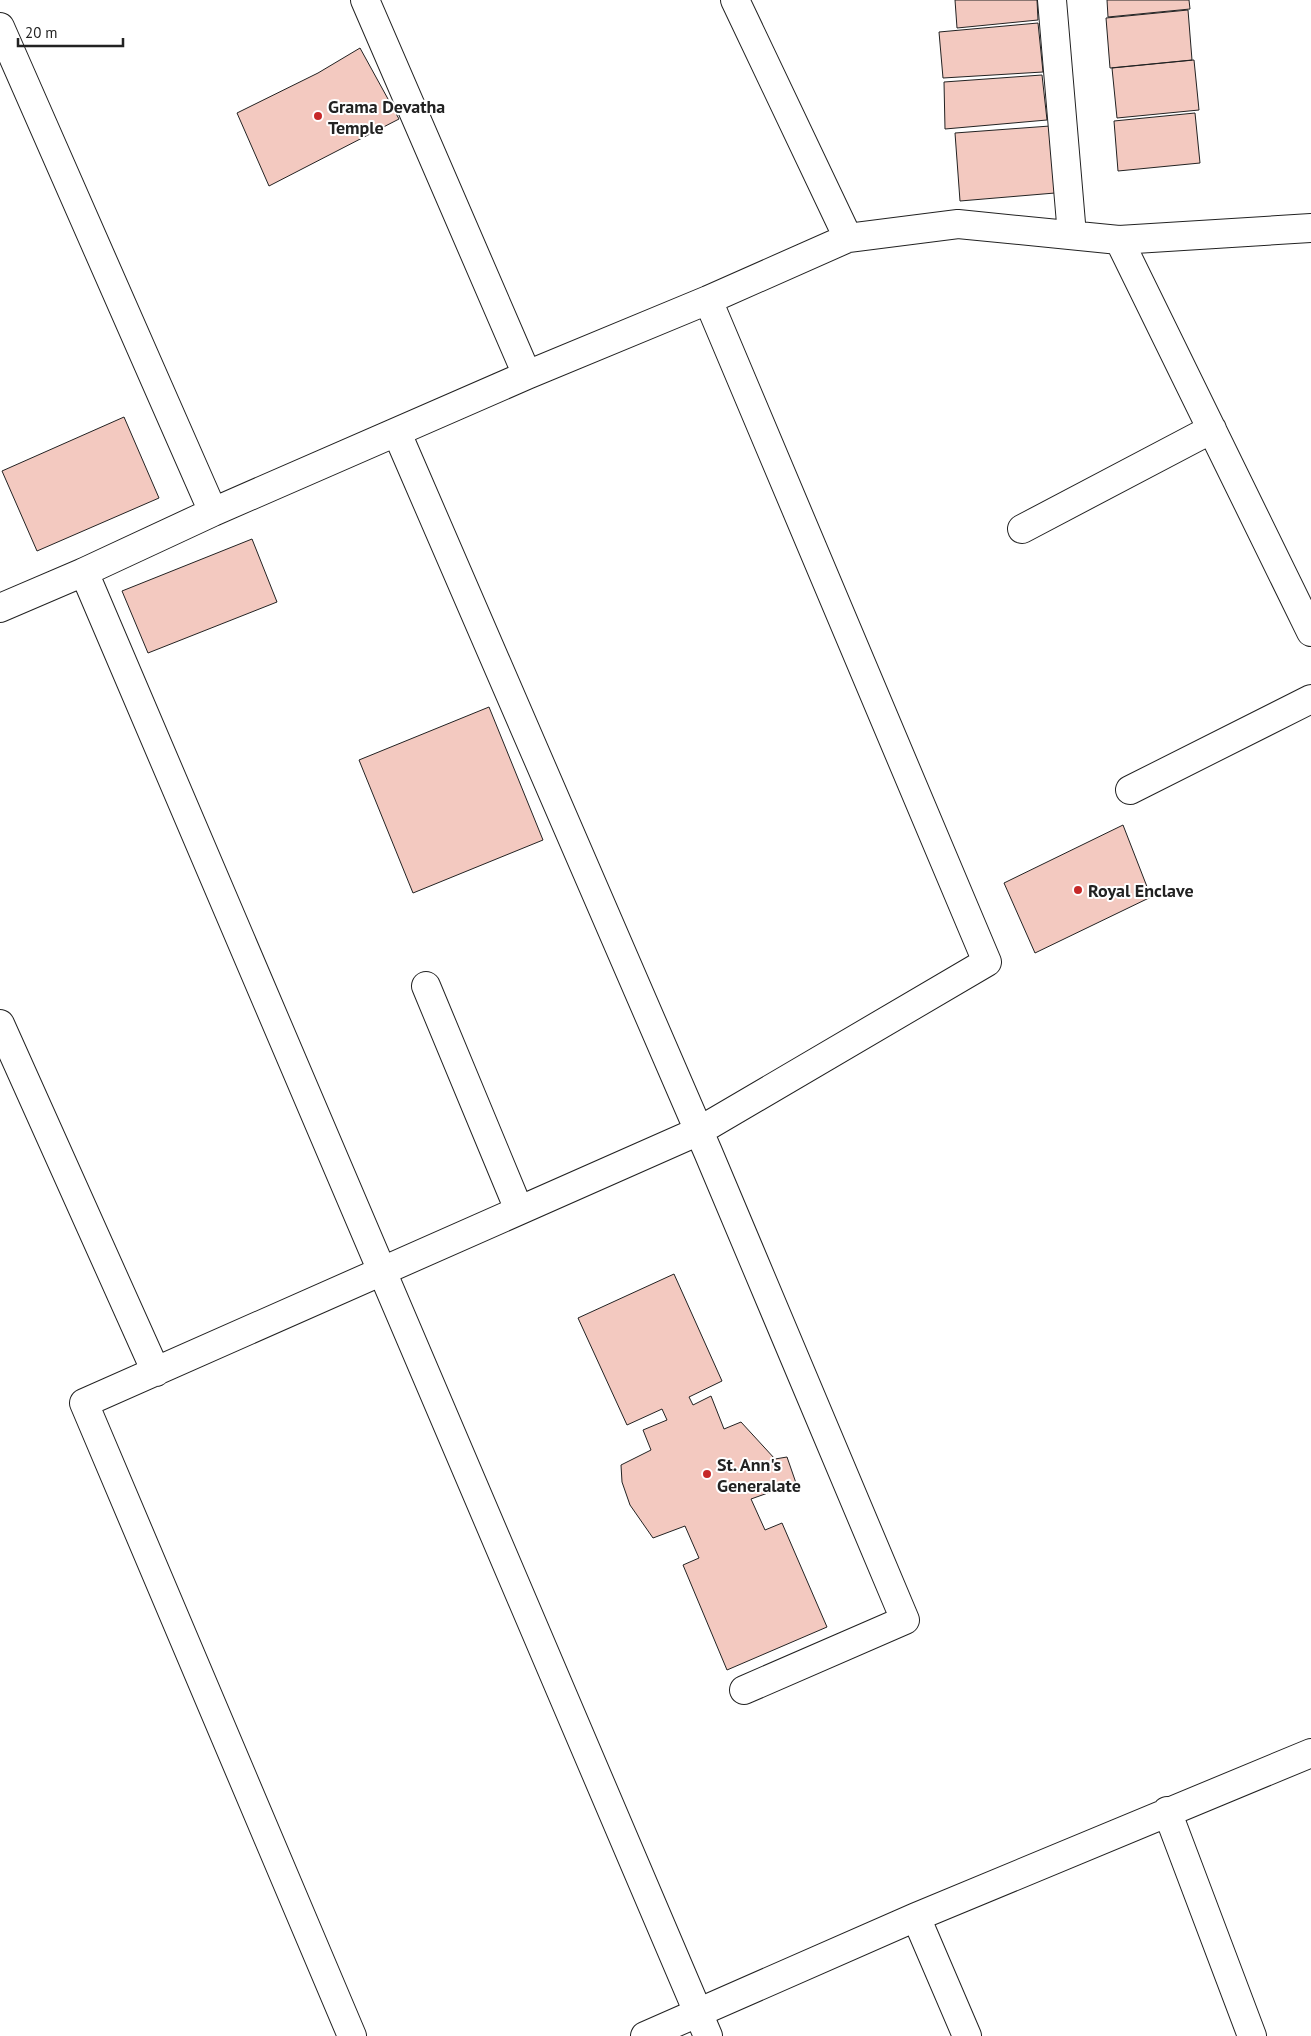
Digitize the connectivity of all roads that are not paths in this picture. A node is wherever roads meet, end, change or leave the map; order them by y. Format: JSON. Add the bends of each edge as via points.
{"nodes":[{"id":1,"x":365,"y":0,"type":"edge"},
{"id":2,"x":735,"y":0,"type":"edge"},
{"id":3,"x":1052,"y":0,"type":"edge"},
{"id":4,"x":0,"y":27,"type":"edge"},
{"id":5,"x":1311,"y":228,"type":"edge"},
{"id":6,"x":1072,"y":235,"type":"junction"},
{"id":7,"x":848,"y":238,"type":"junction"},
{"id":8,"x":1119,"y":240,"type":"junction"},
{"id":9,"x":708,"y":300,"type":"junction"},
{"id":10,"x":527,"y":375,"type":"junction"},
{"id":11,"x":1212,"y":429,"type":"junction"},
{"id":12,"x":397,"y":433,"type":"junction"},
{"id":13,"x":213,"y":512,"type":"junction"},
{"id":14,"x":1022,"y":529,"type":"dead end"},
{"id":15,"x":84,"y":572,"type":"junction"},
{"id":16,"x":0,"y":608,"type":"edge"},
{"id":17,"x":1311,"y":632,"type":"edge"},
{"id":18,"x":1311,"y":699,"type":"edge"},
{"id":19,"x":1130,"y":790,"type":"dead end"},
{"id":20,"x":426,"y":986,"type":"dead end"},
{"id":21,"x":0,"y":1024,"type":"edge"},
{"id":22,"x":699,"y":1131,"type":"junction"},
{"id":23,"x":519,"y":1210,"type":"junction"},
{"id":24,"x":383,"y":1271,"type":"junction"},
{"id":25,"x":156,"y":1372,"type":"junction"},
{"id":26,"x":744,"y":1690,"type":"dead end"},
{"id":27,"x":1311,"y":1753,"type":"edge"},
{"id":28,"x":1167,"y":1811,"type":"junction"},
{"id":29,"x":916,"y":1916,"type":"junction"},
{"id":30,"x":703,"y":2024,"type":"edge"},
{"id":31,"x":352,"y":2036,"type":"edge"},
{"id":32,"x":645,"y":2036,"type":"edge"},
{"id":33,"x":967,"y":2036,"type":"edge"},
{"id":34,"x":1252,"y":2036,"type":"edge"}],
"edges":[{"from":1,"to":10,"type":"street"},
{"from":2,"to":7,"type":"street"},
{"from":3,"to":6,"type":"street"},
{"from":4,"to":13,"type":"street"},
{"from":5,"to":8,"type":"street"},
{"from":6,"to":7,"type":"street","via":[[958,224]]},
{"from":6,"to":8,"type":"street"},
{"from":7,"to":9,"type":"street"},
{"from":8,"to":11,"type":"street"},
{"from":9,"to":10,"type":"street"},
{"from":9,"to":22,"type":"street","via":[[987,962]]},
{"from":10,"to":12,"type":"street"},
{"from":11,"to":14,"type":"street"},
{"from":11,"to":17,"type":"street"},
{"from":12,"to":13,"type":"street"},
{"from":12,"to":22,"type":"street"},
{"from":13,"to":15,"type":"street"},
{"from":15,"to":16,"type":"street"},
{"from":15,"to":24,"type":"street"},
{"from":18,"to":19,"type":"street"},
{"from":20,"to":23,"type":"street"},
{"from":21,"to":25,"type":"street"},
{"from":22,"to":23,"type":"street"},
{"from":22,"to":26,"type":"street","via":[[905,1620]]},
{"from":23,"to":24,"type":"street"},
{"from":24,"to":25,"type":"street"},
{"from":24,"to":30,"type":"street"},
{"from":25,"to":31,"type":"street","via":[[84,1403]]},
{"from":27,"to":28,"type":"street"},
{"from":28,"to":29,"type":"street"},
{"from":28,"to":34,"type":"street"},
{"from":29,"to":30,"type":"street"},
{"from":29,"to":33,"type":"street"},
{"from":30,"to":32,"type":"street"}]}
